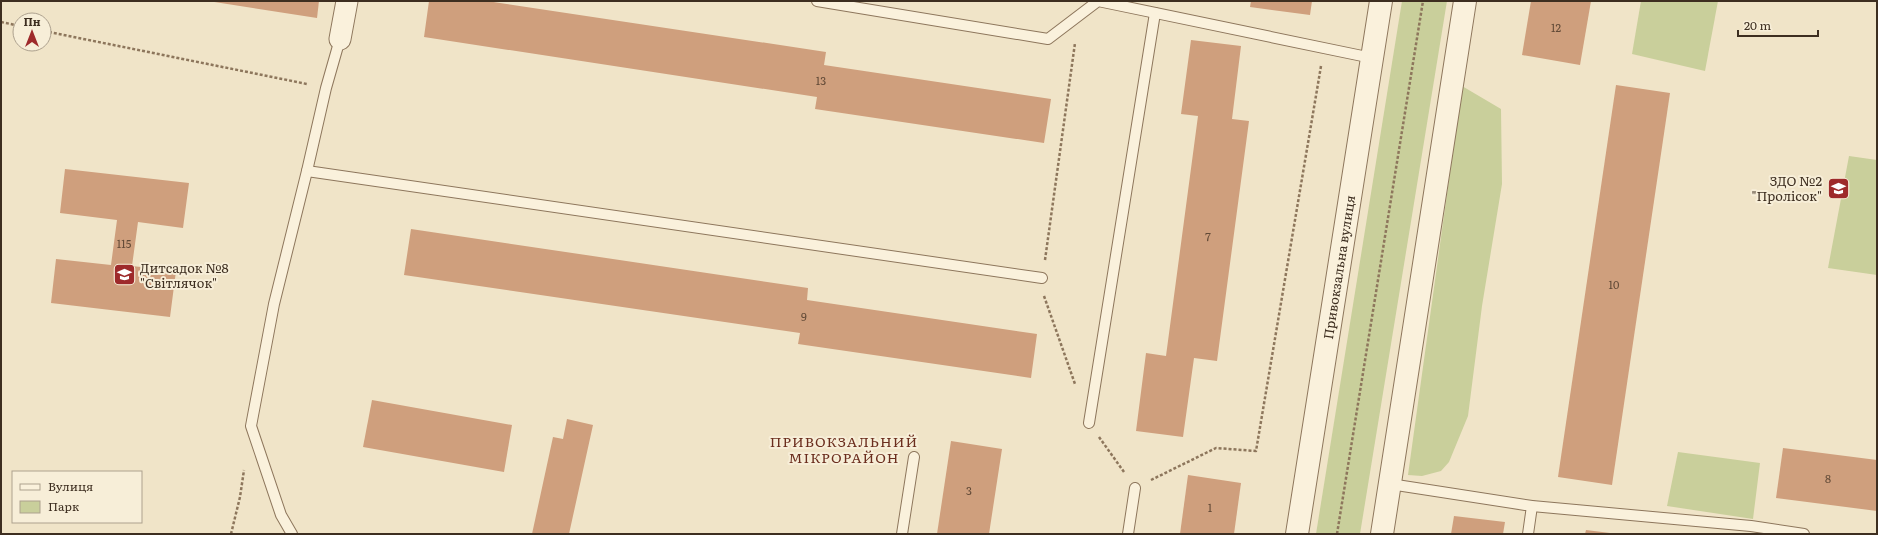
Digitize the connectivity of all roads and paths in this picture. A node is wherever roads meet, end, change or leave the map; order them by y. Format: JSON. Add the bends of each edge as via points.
{"nodes":[{"id":1,"x":347,"y":1,"type":"edge"},
{"id":2,"x":817,"y":1,"type":"edge"},
{"id":3,"x":1382,"y":1,"type":"edge"},
{"id":4,"x":1423,"y":1,"type":"edge"},
{"id":5,"x":1465,"y":1,"type":"edge"},
{"id":6,"x":1155,"y":13,"type":"junction"},
{"id":7,"x":1079,"y":16,"type":"junction"},
{"id":8,"x":1,"y":22,"type":"edge"},
{"id":9,"x":12,"y":24,"type":"edge"},
{"id":10,"x":52,"y":33,"type":"edge"},
{"id":11,"x":340,"y":39,"type":"joint"},
{"id":12,"x":1324,"y":48,"type":"junction"},
{"id":13,"x":1372,"y":58,"type":"junction"},
{"id":14,"x":326,"y":88,"type":"junction"},
{"id":15,"x":307,"y":171,"type":"junction"},
{"id":16,"x":1042,"y":278,"type":"junction"},
{"id":17,"x":1076,"y":387,"type":"dead end"},
{"id":18,"x":1089,"y":423,"type":"joint"},
{"id":19,"x":914,"y":457,"type":"dead end"},
{"id":20,"x":245,"y":465,"type":"dead end"},
{"id":21,"x":1390,"y":484,"type":"junction"},
{"id":22,"x":1135,"y":488,"type":"junction"},
{"id":23,"x":1532,"y":506,"type":"junction"},
{"id":24,"x":231,"y":534,"type":"edge"},
{"id":25,"x":292,"y":534,"type":"edge"},
{"id":26,"x":902,"y":534,"type":"edge"},
{"id":27,"x":1128,"y":534,"type":"edge"},
{"id":28,"x":1297,"y":534,"type":"edge"},
{"id":29,"x":1337,"y":534,"type":"edge"},
{"id":30,"x":1382,"y":534,"type":"edge"},
{"id":31,"x":1528,"y":534,"type":"edge"},
{"id":32,"x":1800,"y":534,"type":"edge"},
{"id":33,"x":1804,"y":534,"type":"edge"}],
"edges":[{"from":1,"to":11,"type":"street"},
{"from":2,"to":7,"type":"lane","via":[[1048,39]]},
{"from":3,"to":13,"type":"street","name":"Привокзальна вулиця"},
{"from":4,"to":29,"type":"path"},
{"from":5,"to":21,"type":"street"},
{"from":6,"to":7,"type":"lane","via":[[1098,1]]},
{"from":6,"to":12,"type":"lane"},
{"from":6,"to":18,"type":"lane"},
{"from":7,"to":16,"type":"path"},
{"from":8,"to":9,"type":"path"},
{"from":10,"to":14,"type":"path"},
{"from":11,"to":14,"type":"lane"},
{"from":12,"to":13,"type":"lane"},
{"from":12,"to":22,"type":"path","via":[[1256,451],[1216,448]]},
{"from":13,"to":28,"type":"street","name":"Привокзальна вулиця"},
{"from":14,"to":15,"type":"lane"},
{"from":15,"to":16,"type":"lane"},
{"from":15,"to":25,"type":"lane","via":[[274,304],[251,426],[281,515]]},
{"from":16,"to":17,"type":"path","via":[[1043,293]]},
{"from":18,"to":22,"type":"path"},
{"from":19,"to":26,"type":"lane"},
{"from":20,"to":24,"type":"path"},
{"from":21,"to":23,"type":"lane"},
{"from":21,"to":30,"type":"street"},
{"from":22,"to":27,"type":"lane"},
{"from":23,"to":31,"type":"lane"},
{"from":23,"to":32,"type":"lane","via":[[1751,526]]},
{"from":32,"to":33,"type":"lane"}]}
